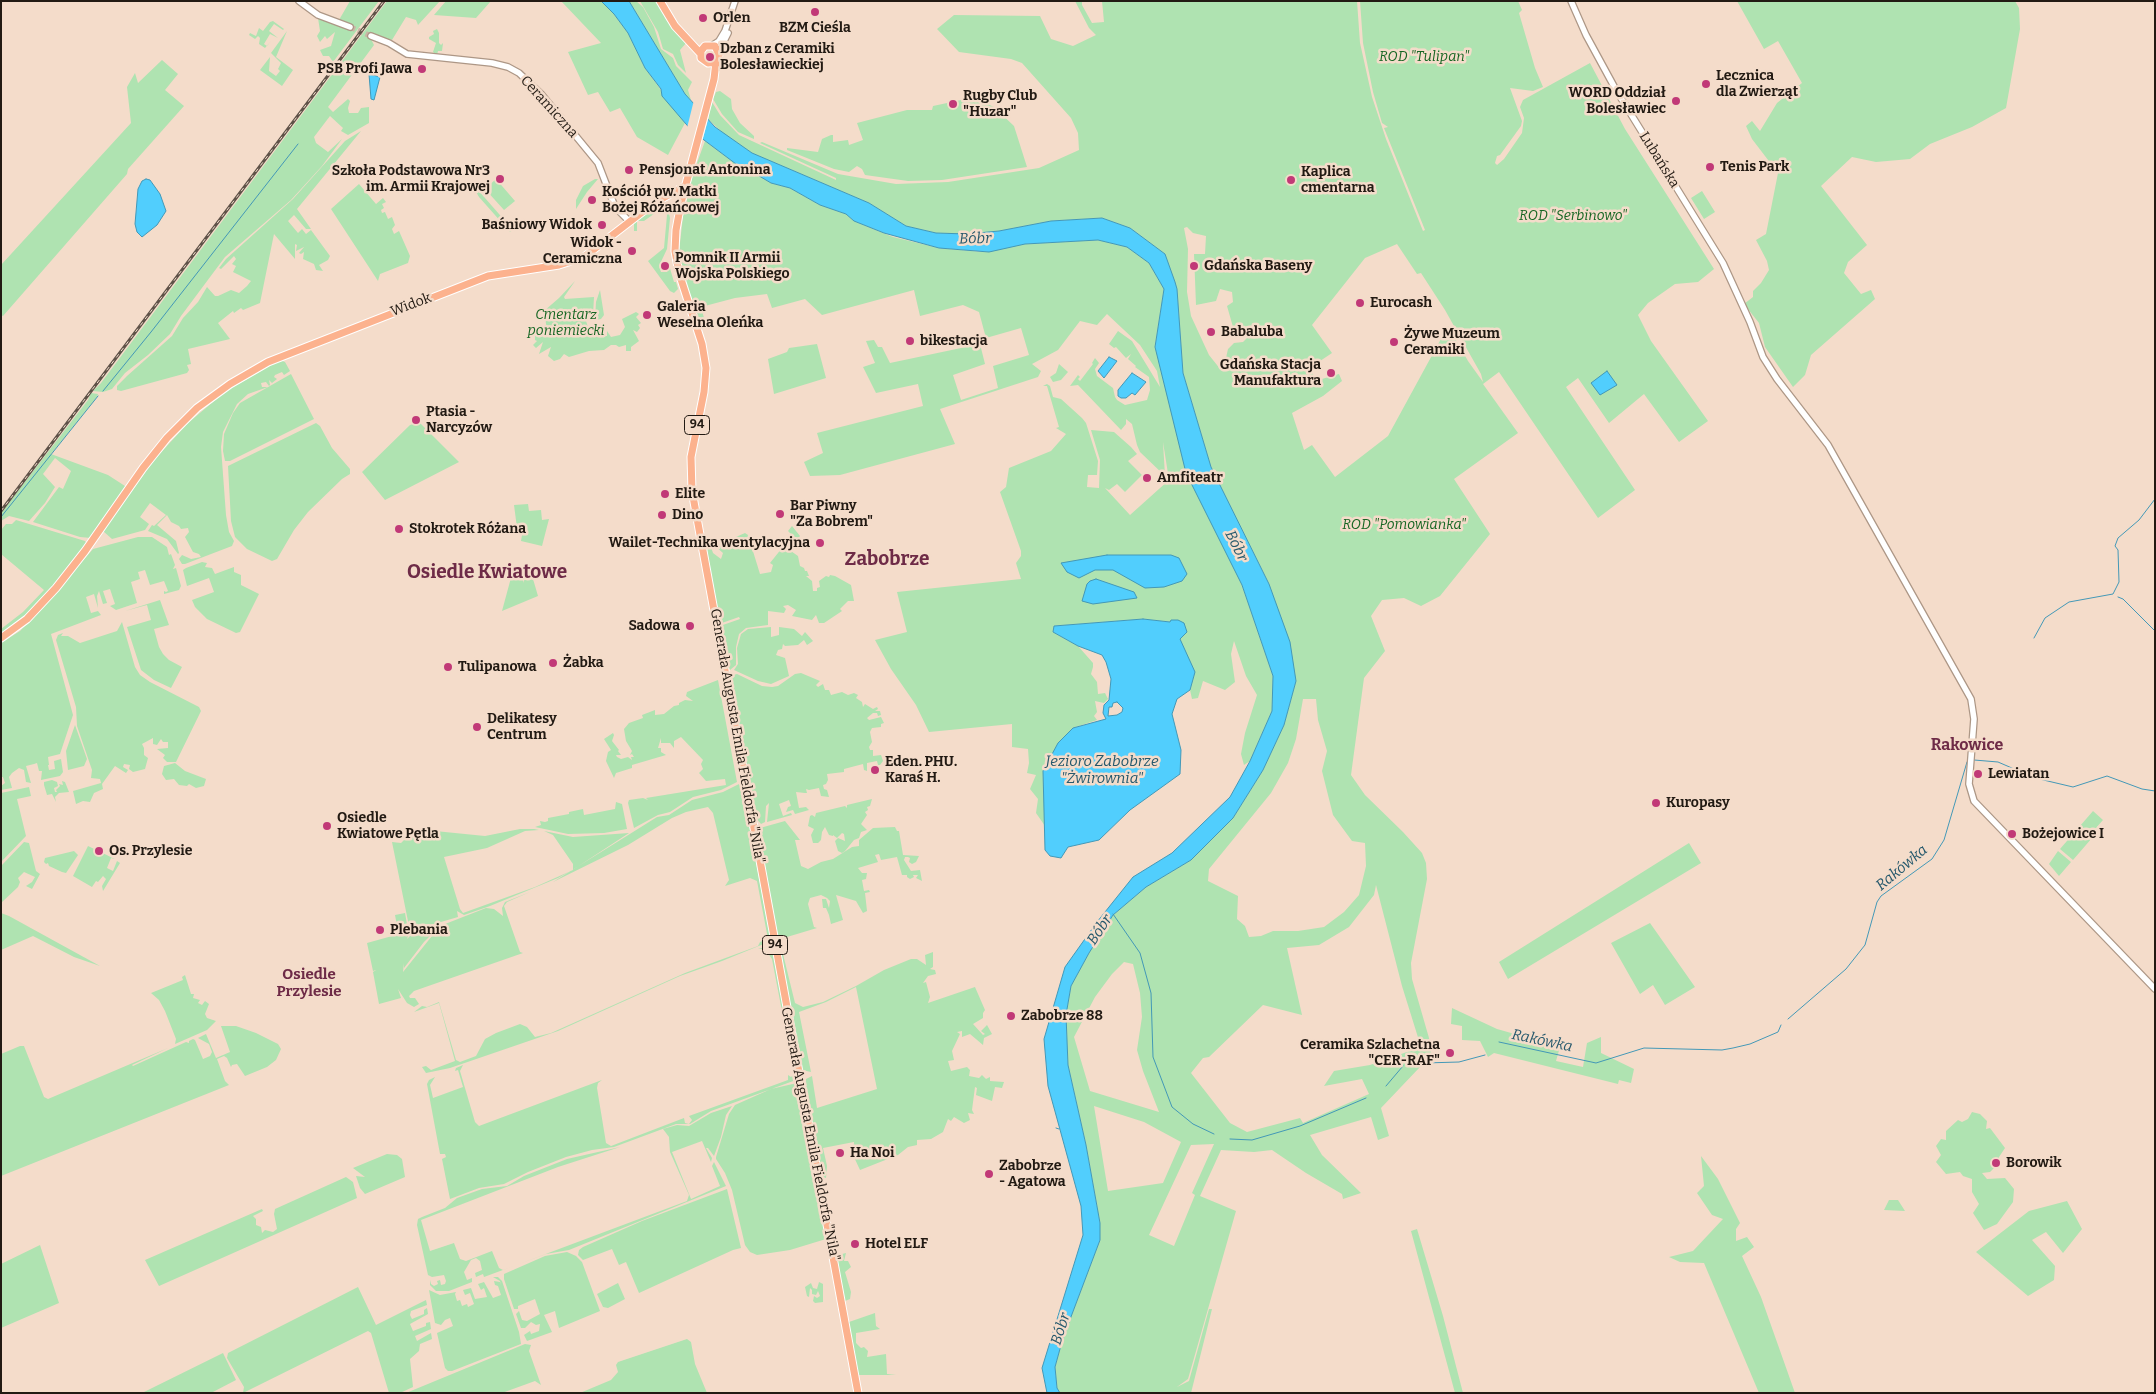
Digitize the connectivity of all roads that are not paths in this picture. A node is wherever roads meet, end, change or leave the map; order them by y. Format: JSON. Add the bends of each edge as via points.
{"nodes":[{"id":1,"x":300,"y":1,"type":"edge"},
{"id":2,"x":660,"y":1,"type":"edge"},
{"id":3,"x":735,"y":1,"type":"edge"},
{"id":4,"x":1571,"y":1,"type":"edge"},
{"id":5,"x":729,"y":23,"type":"junction"},
{"id":6,"x":350,"y":26,"type":"tunnel mouth"},
{"id":7,"x":370,"y":36,"type":"tunnel mouth"},
{"id":8,"x":688,"y":39,"type":"junction"},
{"id":9,"x":713,"y":45,"type":"junction"},
{"id":10,"x":705,"y":46,"type":"junction"},
{"id":11,"x":719,"y":51,"type":"junction"},
{"id":12,"x":700,"y":53,"type":"junction"},
{"id":13,"x":716,"y":62,"type":"junction"},
{"id":14,"x":708,"y":63,"type":"junction"},
{"id":15,"x":711,"y":87,"type":"junction"},
{"id":16,"x":685,"y":186,"type":"junction"},
{"id":17,"x":629,"y":221,"type":"junction"},
{"id":18,"x":1,"y":638,"type":"edge"},
{"id":19,"x":2155,"y":989,"type":"edge"},
{"id":20,"x":858,"y":1393,"type":"edge"}],
"edges":[{"from":1,"to":6,"type":"street","via":[[318,15]]},
{"from":2,"to":8,"type":"main road","number":"94","via":[[675,26]]},
{"from":3,"to":5,"type":"street"},
{"from":4,"to":19,"type":"street","name":"Lubańska","via":[[1616,90],[1723,263],[1763,357],[1828,445],[1971,699],[1974,719],[1969,784],[1974,801]]},
{"from":5,"to":9,"type":"street","via":[[723,36]]},
{"from":5,"to":11,"type":"street"},
{"from":7,"to":17,"type":"street","name":"Ceramiczna","via":[[407,54],[492,62],[519,73],[542,95],[598,163],[615,207]]},
{"from":8,"to":10,"type":"main road","number":"94"},
{"from":8,"to":12,"type":"main road","number":"94"},
{"from":9,"to":10,"type":"main road","number":"94"},
{"from":9,"to":11,"type":"main road"},
{"from":10,"to":12,"type":"main road"},
{"from":11,"to":13,"type":"main road","number":"94"},
{"from":12,"to":14,"type":"main road","number":"94","via":[[703,61]]},
{"from":13,"to":14,"type":"main road"},
{"from":13,"to":15,"type":"main road","name":"Generała Augusta Emila Fieldorfa \"Nila\"","number":"94"},
{"from":14,"to":15,"type":"main road","name":"Generała Augusta Emila Fieldorfa \"Nila\"","number":"94"},
{"from":15,"to":16,"type":"main road","name":"Generała Augusta Emila Fieldorfa \"Nila\"","number":"94"},
{"from":16,"to":17,"type":"main road","name":"Widok"},
{"from":16,"to":20,"type":"main road","name":"Generała Augusta Emila Fieldorfa \"Nila\"","number":"94","via":[[677,217],[675,251],[706,373],[691,457],[692,497]]},
{"from":17,"to":18,"type":"main road","name":"Widok","via":[[596,249],[574,261],[495,273],[264,364],[230,384],[197,408],[152,456],[56,588],[27,619]]}]}
